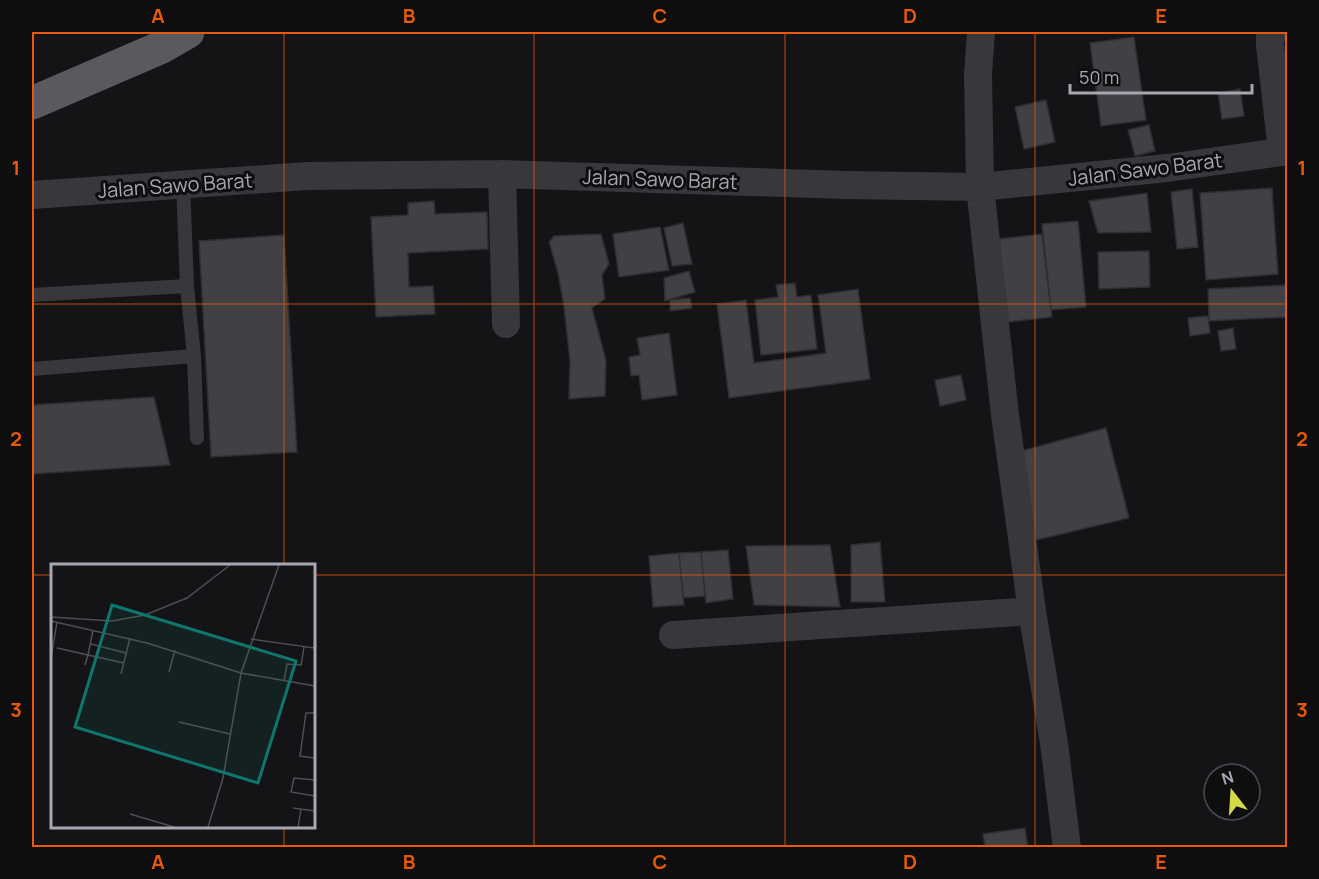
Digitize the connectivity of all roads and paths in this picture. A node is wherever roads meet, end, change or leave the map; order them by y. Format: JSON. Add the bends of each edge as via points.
{"nodes":[{"id":1,"x":188,"y":32,"type":"edge"},
{"id":2,"x":981,"y":32,"type":"edge"},
{"id":3,"x":1274,"y":32,"type":"edge"},
{"id":4,"x":32,"y":103,"type":"edge"},
{"id":5,"x":1285,"y":152,"type":"edge"},
{"id":6,"x":502,"y":174,"type":"junction"},
{"id":7,"x":183,"y":183,"type":"junction"},
{"id":8,"x":980,"y":187,"type":"junction"},
{"id":9,"x":32,"y":195,"type":"edge"},
{"id":10,"x":186,"y":286,"type":"junction"},
{"id":11,"x":32,"y":295,"type":"edge"},
{"id":12,"x":506,"y":324,"type":"dead end"},
{"id":13,"x":194,"y":356,"type":"junction"},
{"id":14,"x":32,"y":369,"type":"edge"},
{"id":15,"x":197,"y":438,"type":"dead end"},
{"id":16,"x":1032,"y":611,"type":"junction"},
{"id":17,"x":673,"y":635,"type":"dead end"},
{"id":18,"x":1068,"y":848,"type":"edge"}],
"edges":[{"from":1,"to":4,"type":"highway"},
{"from":2,"to":8,"type":"street"},
{"from":3,"to":5,"type":"street","via":[[1270,45]]},
{"from":5,"to":8,"type":"street","name":"Jalan Sawo Barat"},
{"from":6,"to":7,"type":"street","name":"Jalan Sawo Barat","via":[[308,176]]},
{"from":6,"to":8,"type":"street","name":"Jalan Sawo Barat"},
{"from":6,"to":12,"type":"street"},
{"from":7,"to":9,"type":"street","name":"Jalan Sawo Barat"},
{"from":7,"to":10,"type":"lane"},
{"from":8,"to":16,"type":"street"},
{"from":10,"to":11,"type":"lane"},
{"from":10,"to":13,"type":"lane"},
{"from":13,"to":14,"type":"lane"},
{"from":13,"to":15,"type":"lane"},
{"from":16,"to":17,"type":"street"},
{"from":16,"to":18,"type":"street"}]}
